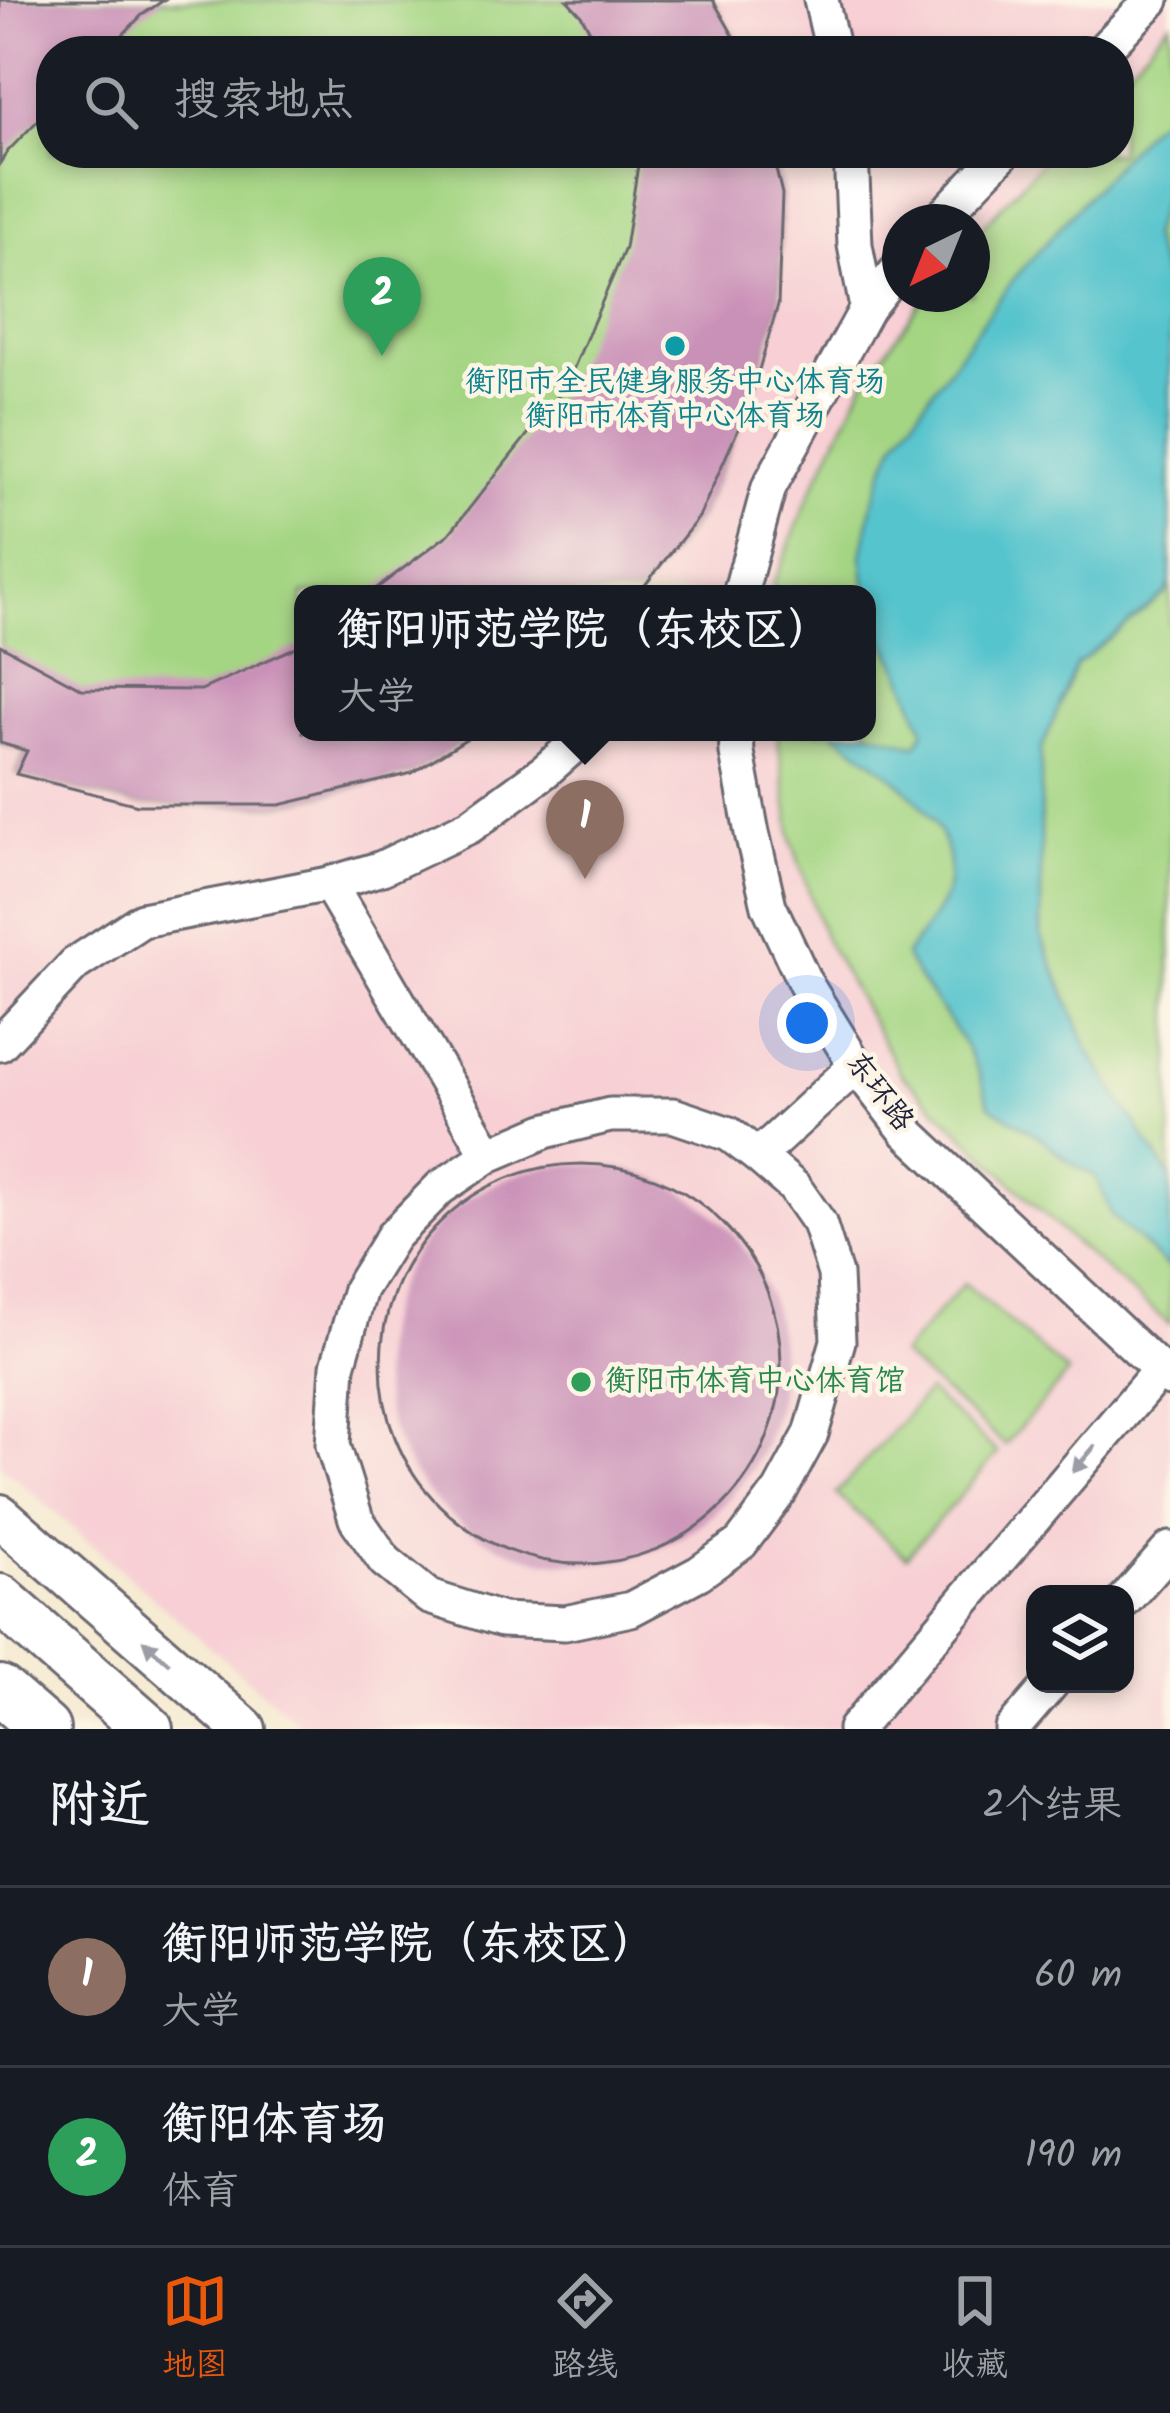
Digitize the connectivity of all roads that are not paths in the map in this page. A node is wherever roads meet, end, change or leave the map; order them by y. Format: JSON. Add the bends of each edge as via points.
{"nodes":[{"id":1,"x":821,"y":0,"type":"edge"},
{"id":2,"x":1152,"y":0,"type":"edge"},
{"id":3,"x":829,"y":36,"type":"edge"},
{"id":4,"x":1117,"y":36,"type":"edge"},
{"id":5,"x":852,"y":168,"type":"edge"},
{"id":6,"x":989,"y":168,"type":"edge"},
{"id":7,"x":954,"y":204,"type":"edge"},
{"id":8,"x":882,"y":289,"type":"edge"},
{"id":9,"x":867,"y":308,"type":"junction"},
{"id":10,"x":742,"y":585,"type":"edge"},
{"id":11,"x":579,"y":741,"type":"edge"},
{"id":12,"x":736,"y":741,"type":"edge"},
{"id":13,"x":329,"y":884,"type":"junction"},
{"id":14,"x":0,"y":1044,"type":"edge"},
{"id":15,"x":856,"y":1066,"type":"junction"},
{"id":16,"x":489,"y":1155,"type":"junction"},
{"id":17,"x":758,"y":1156,"type":"junction"},
{"id":18,"x":1165,"y":1374,"type":"edge"},
{"id":19,"x":0,"y":1516,"type":"edge"},
{"id":20,"x":1170,"y":1549,"type":"edge"},
{"id":21,"x":1134,"y":1590,"type":"edge"},
{"id":22,"x":0,"y":1599,"type":"edge"},
{"id":23,"x":0,"y":1690,"type":"edge"},
{"id":24,"x":1044,"y":1693,"type":"edge"},
{"id":25,"x":45,"y":1729,"type":"edge"},
{"id":26,"x":148,"y":1729,"type":"edge"},
{"id":27,"x":244,"y":1729,"type":"edge"},
{"id":28,"x":855,"y":1729,"type":"edge"},
{"id":29,"x":1012,"y":1729,"type":"edge"}],
"edges":[{"from":1,"to":3,"type":"lane"},
{"from":2,"to":4,"type":"lane"},
{"from":5,"to":9,"type":"lane"},
{"from":6,"to":7,"type":"lane"},
{"from":8,"to":9,"type":"lane"},
{"from":9,"to":10,"type":"lane","via":[[769,488]]},
{"from":11,"to":13,"type":"lane","via":[[470,826]]},
{"from":12,"to":15,"type":"lane","name":"东环路","via":[[769,906]]},
{"from":13,"to":14,"type":"lane","via":[[142,920],[75,964]]},
{"from":13,"to":16,"type":"lane"},
{"from":15,"to":17,"type":"lane"},
{"from":15,"to":18,"type":"lane","name":"东环路","via":[[907,1132]]},
{"from":16,"to":17,"type":"lane","via":[[610,1115],[674,1115],[728,1134]]},
{"from":16,"to":17,"type":"lane","via":[[440,1188],[393,1236],[361,1289],[338,1366],[334,1445],[356,1519],[385,1561],[430,1597],[502,1620],[565,1623],[631,1609],[741,1543],[811,1434],[838,1341],[836,1274],[818,1223],[794,1187]]},
{"from":18,"to":28,"type":"lane","one_way":true},
{"from":27,"to":19,"type":"main road","one_way":true},
{"from":20,"to":21,"type":"lane"},
{"from":22,"to":26,"type":"highway"},
{"from":23,"to":25,"type":"highway"},
{"from":24,"to":29,"type":"lane"}]}
